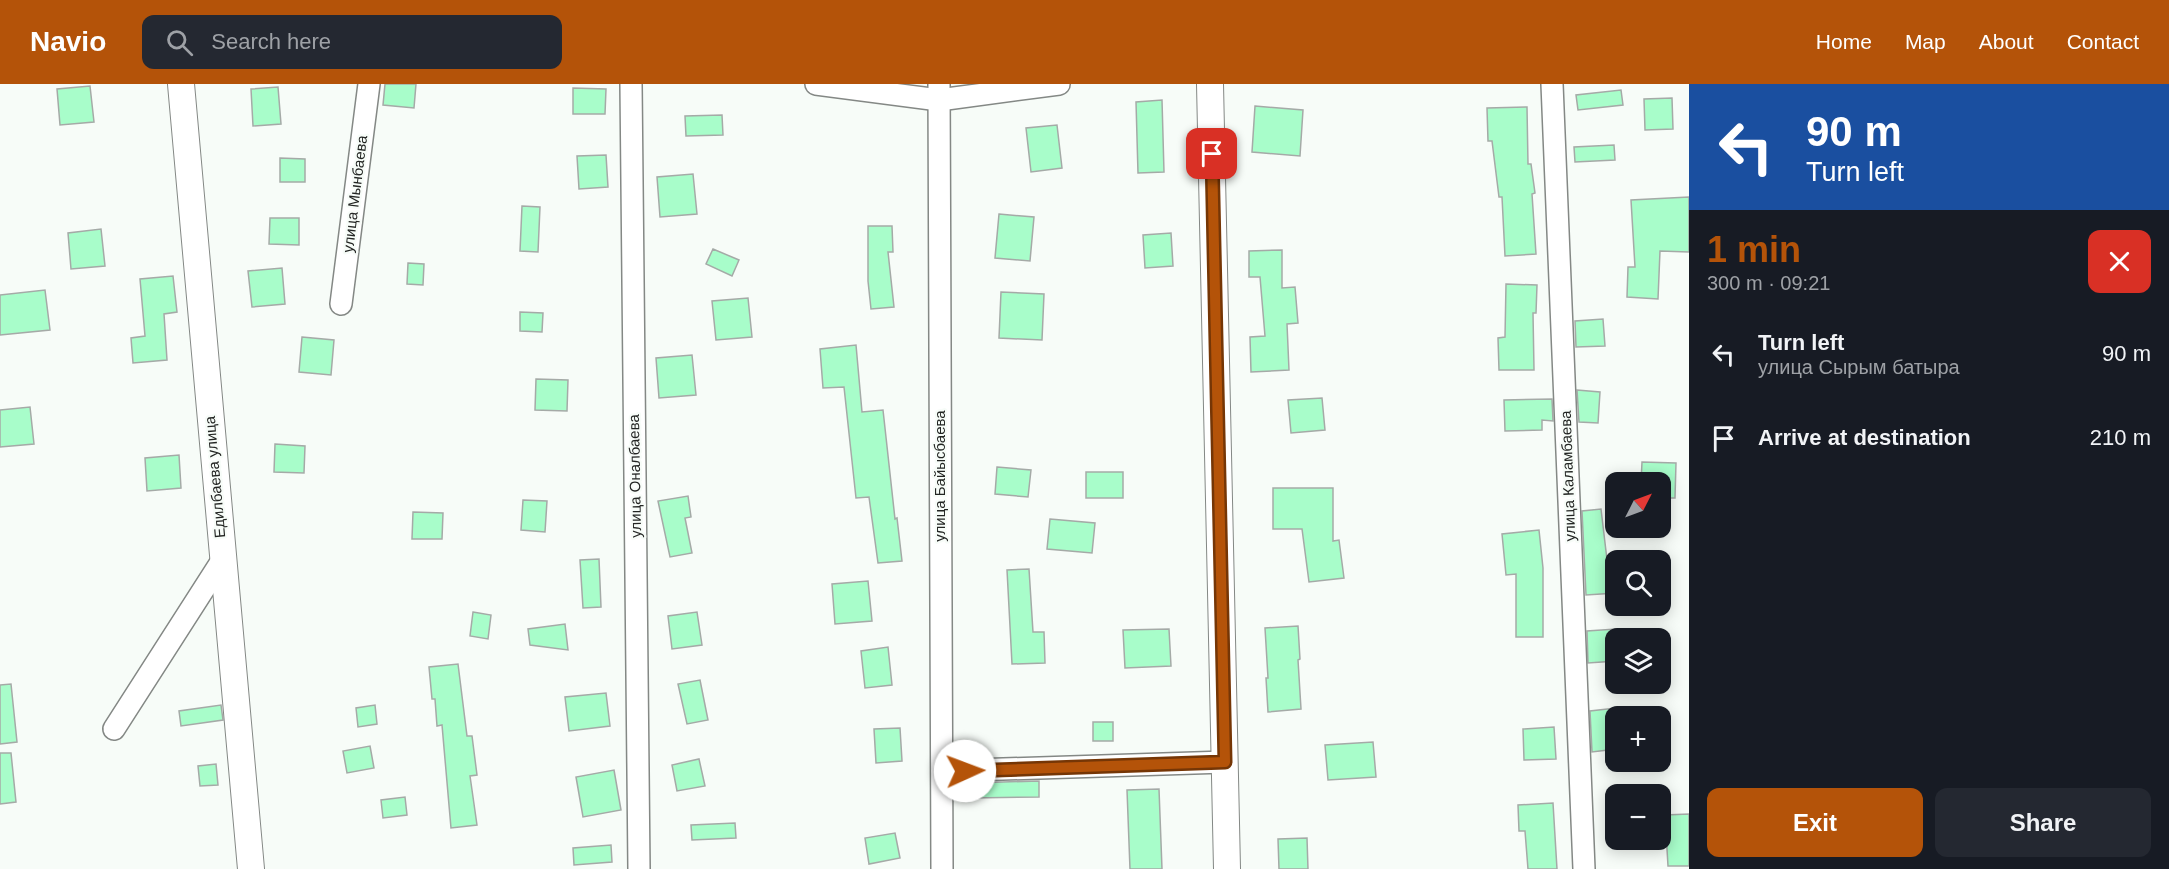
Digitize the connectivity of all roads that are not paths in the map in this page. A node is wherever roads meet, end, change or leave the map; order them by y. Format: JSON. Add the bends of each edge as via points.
{"nodes":[{"id":1,"x":181,"y":84,"type":"edge"},
{"id":2,"x":369,"y":84,"type":"edge"},
{"id":3,"x":631,"y":84,"type":"edge"},
{"id":4,"x":816,"y":84,"type":"edge"},
{"id":5,"x":1059,"y":84,"type":"edge"},
{"id":6,"x":1210,"y":84,"type":"edge"},
{"id":7,"x":1552,"y":84,"type":"edge"},
{"id":8,"x":939,"y":92,"type":"edge"},
{"id":9,"x":341,"y":304,"type":"dead end"},
{"id":10,"x":223,"y":559,"type":"junction"},
{"id":11,"x":114,"y":729,"type":"dead end"},
{"id":12,"x":1225,"y":762,"type":"junction"},
{"id":13,"x":942,"y":771,"type":"junction"},
{"id":14,"x":252,"y":869,"type":"edge"},
{"id":15,"x":639,"y":869,"type":"edge"},
{"id":16,"x":942,"y":869,"type":"edge"},
{"id":17,"x":1227,"y":869,"type":"edge"},
{"id":18,"x":1584,"y":869,"type":"edge"}],
"edges":[{"from":1,"to":10,"type":"street","name":"Едилбаева улица"},
{"from":2,"to":9,"type":"street","name":"улица Мынбаева"},
{"from":3,"to":15,"type":"street","name":"улица Оналбаева"},
{"from":4,"to":8,"type":"street"},
{"from":5,"to":8,"type":"street"},
{"from":6,"to":12,"type":"street"},
{"from":7,"to":18,"type":"street","name":"улица Каламбаева"},
{"from":8,"to":13,"type":"street","name":"улица Байысбаева"},
{"from":10,"to":11,"type":"street"},
{"from":10,"to":14,"type":"street","name":"Едилбаева улица"},
{"from":12,"to":13,"type":"street"},
{"from":12,"to":17,"type":"street"},
{"from":13,"to":16,"type":"street","name":"улица Байысбаева"}]}
